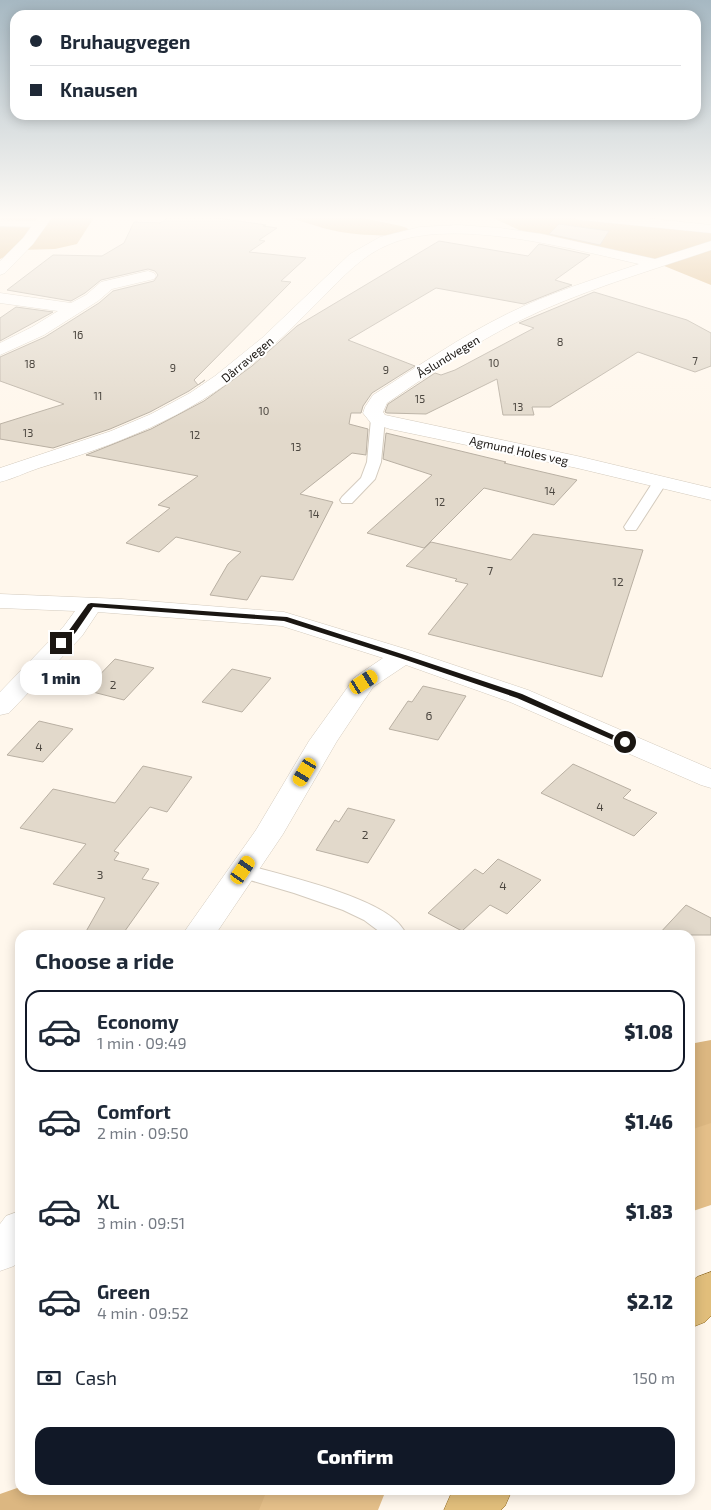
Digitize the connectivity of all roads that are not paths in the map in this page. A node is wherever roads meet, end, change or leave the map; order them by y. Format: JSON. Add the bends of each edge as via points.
{"nodes":[{"id":1,"x":105,"y":286,"type":"edge"},
{"id":2,"x":325,"y":286,"type":"edge"},
{"id":3,"x":588,"y":286,"type":"edge"},
{"id":4,"x":0,"y":298,"type":"edge"},
{"id":5,"x":74,"y":308,"type":"junction"},
{"id":6,"x":0,"y":350,"type":"edge"},
{"id":7,"x":378,"y":419,"type":"junction"},
{"id":8,"x":0,"y":476,"type":"edge"},
{"id":9,"x":660,"y":482,"type":"junction"},
{"id":10,"x":711,"y":494,"type":"edge"},
{"id":11,"x":347,"y":500,"type":"dead end"},
{"id":12,"x":632,"y":527,"type":"dead end"},
{"id":13,"x":0,"y":601,"type":"edge"},
{"id":14,"x":91,"y":605,"type":"junction"},
{"id":15,"x":403,"y":656,"type":"junction"},
{"id":16,"x":0,"y":707,"type":"edge"},
{"id":17,"x":711,"y":779,"type":"edge"},
{"id":18,"x":243,"y":870,"type":"junction"},
{"id":19,"x":201,"y":930,"type":"edge"},
{"id":20,"x":393,"y":930,"type":"edge"},
{"id":21,"x":15,"y":1234,"type":"edge"},
{"id":22,"x":0,"y":1254,"type":"edge"},
{"id":23,"x":711,"y":1290,"type":"edge"},
{"id":24,"x":695,"y":1304,"type":"edge"},
{"id":25,"x":484,"y":1495,"type":"edge"},
{"id":26,"x":467,"y":1510,"type":"edge"}],
"edges":[{"from":1,"to":5,"type":"street"},
{"from":2,"to":8,"type":"street","name":"Dårravegen","via":[[248,359],[210,388],[170,412],[66,454]]},
{"from":3,"to":7,"type":"street","name":"Åslundvegen","via":[[514,317],[459,348],[380,399],[373,413]]},
{"from":4,"to":5,"type":"street"},
{"from":5,"to":6,"type":"street"},
{"from":7,"to":9,"type":"street","name":"Agmund Holes veg"},
{"from":7,"to":11,"type":"lane","name":"Åslundvegen","via":[[374,462],[368,479]]},
{"from":9,"to":10,"type":"street","name":"Agmund Holes veg"},
{"from":9,"to":12,"type":"lane"},
{"from":13,"to":14,"type":"street"},
{"from":14,"to":15,"type":"street","via":[[284,619]]},
{"from":14,"to":16,"type":"street","via":[[73,631]]},
{"from":15,"to":17,"type":"street","via":[[519,696]]},
{"from":15,"to":18,"type":"street","via":[[364,682],[323,741]]},
{"from":18,"to":19,"type":"street"},
{"from":18,"to":20,"type":"lane","via":[[352,906],[389,924]]},
{"from":21,"to":22,"type":"street"},
{"from":23,"to":24,"type":"main road"},
{"from":25,"to":26,"type":"main road"}]}
